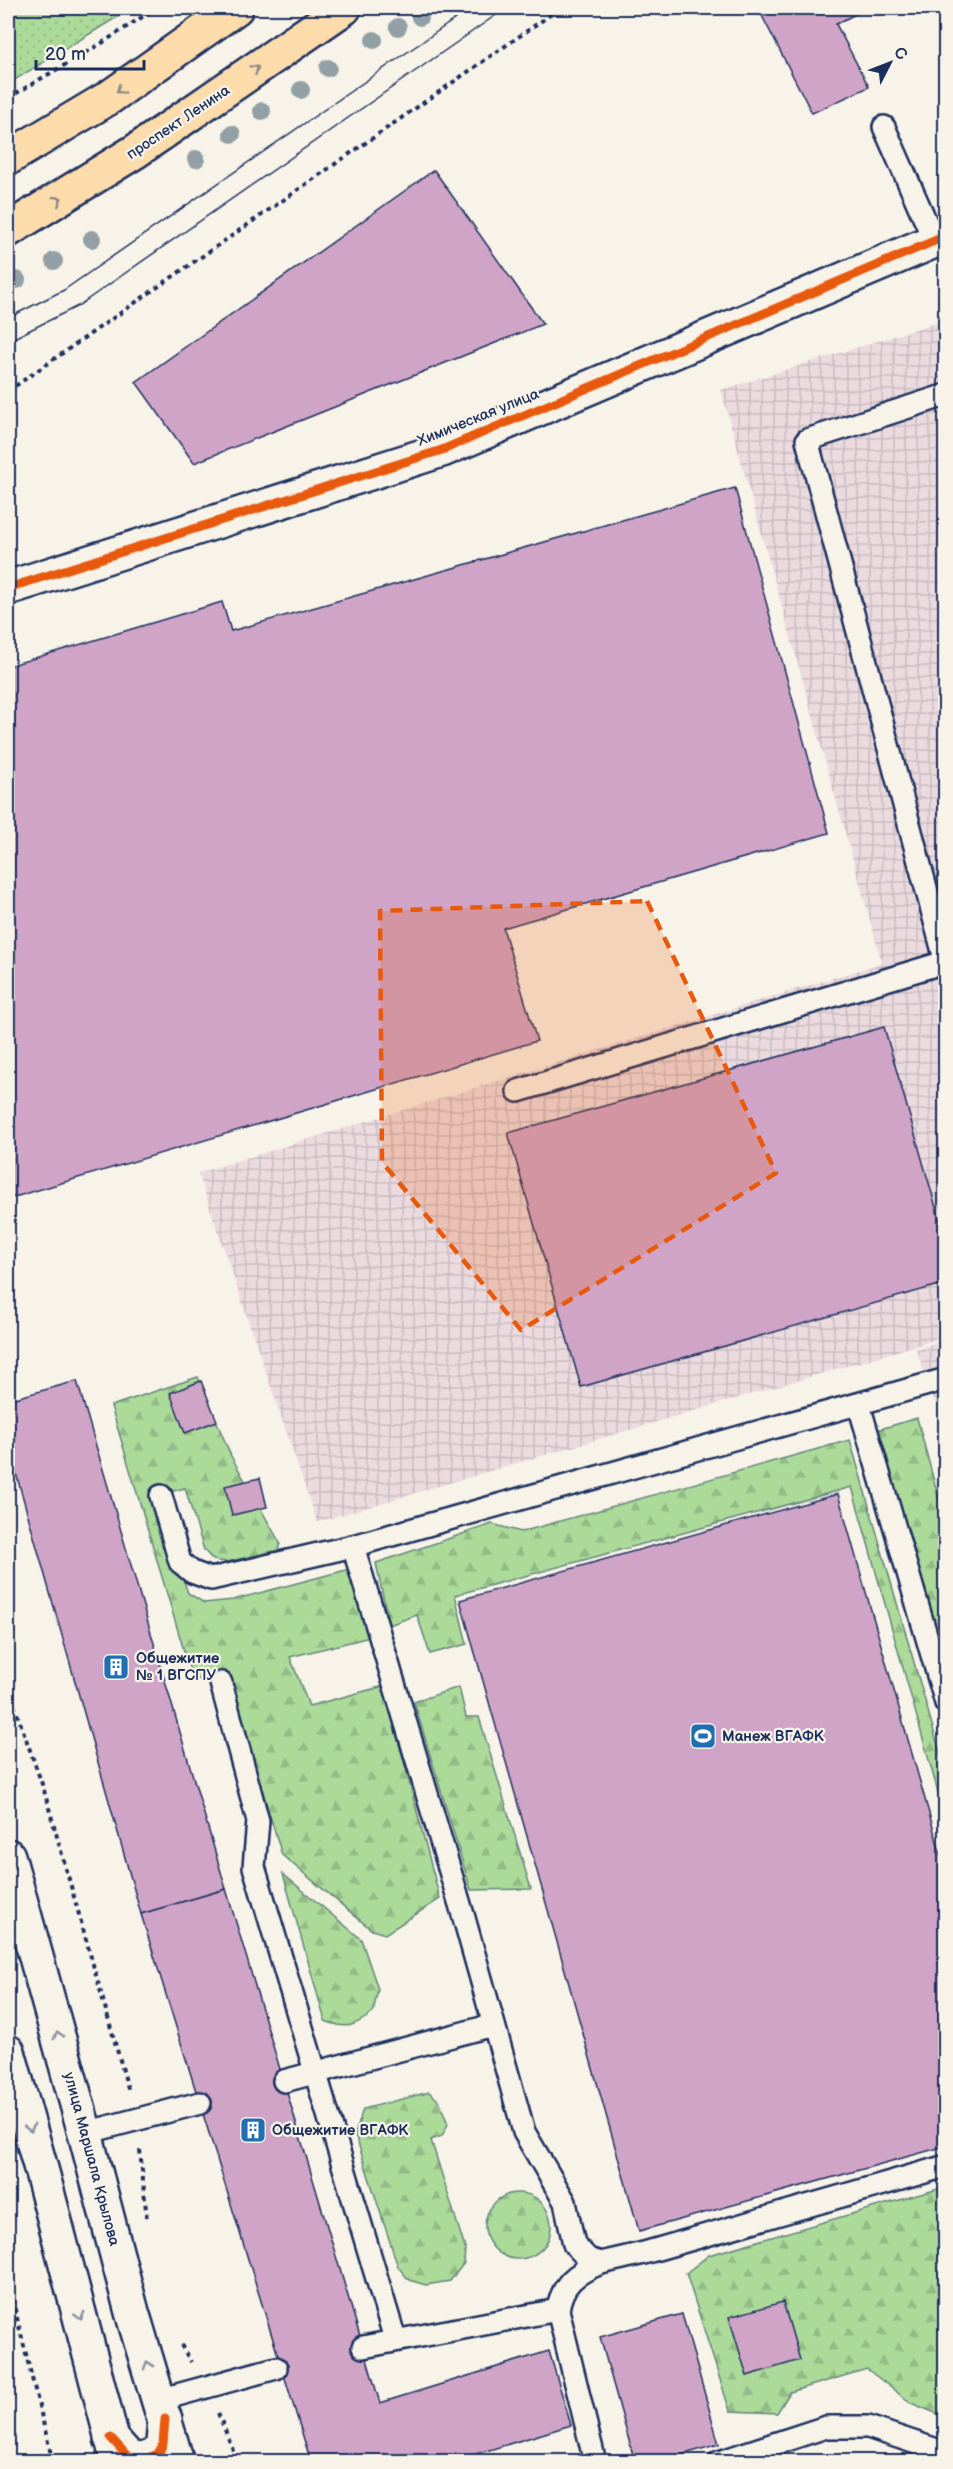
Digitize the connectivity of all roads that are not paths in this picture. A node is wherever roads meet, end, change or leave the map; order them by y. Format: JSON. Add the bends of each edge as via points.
{"nodes":[{"id":1,"x":236,"y":8,"type":"edge"},
{"id":2,"x":344,"y":8,"type":"edge"},
{"id":3,"x":885,"y":127,"type":"dead end"},
{"id":4,"x":8,"y":158,"type":"edge"},
{"id":5,"x":8,"y":230,"type":"edge"},
{"id":6,"x":940,"y":238,"type":"edge"},
{"id":7,"x":945,"y":395,"type":"edge"},
{"id":8,"x":8,"y":588,"type":"edge"},
{"id":9,"x":945,"y":963,"type":"edge"},
{"id":10,"x":518,"y":1091,"type":"dead end"},
{"id":11,"x":945,"y":1379,"type":"edge"},
{"id":12,"x":859,"y":1405,"type":"junction"},
{"id":13,"x":161,"y":1496,"type":"dead end"},
{"id":14,"x":353,"y":1546,"type":"junction"},
{"id":15,"x":221,"y":1683,"type":"dead end"},
{"id":16,"x":945,"y":1703,"type":"edge"},
{"id":17,"x":8,"y":1856,"type":"edge"},
{"id":18,"x":493,"y":2025,"type":"junction"},
{"id":19,"x":8,"y":2052,"type":"edge"},
{"id":20,"x":315,"y":2073,"type":"junction"},
{"id":21,"x":284,"y":2081,"type":"dead end"},
{"id":22,"x":200,"y":2103,"type":"dead end"},
{"id":23,"x":86,"y":2133,"type":"junction"},
{"id":24,"x":945,"y":2166,"type":"edge"},
{"id":25,"x":601,"y":2263,"type":"junction"},
{"id":26,"x":558,"y":2310,"type":"junction"},
{"id":27,"x":395,"y":2339,"type":"junction"},
{"id":28,"x":363,"y":2347,"type":"dead end"},
{"id":29,"x":276,"y":2368,"type":"dead end"},
{"id":30,"x":162,"y":2409,"type":"junction"},
{"id":31,"x":115,"y":2450,"type":"edge"},
{"id":32,"x":945,"y":2453,"type":"edge"},
{"id":33,"x":177,"y":2462,"type":"edge"},
{"id":34,"x":595,"y":2462,"type":"edge"},
{"id":35,"x":719,"y":2462,"type":"edge"}],
"edges":[{"from":1,"to":4,"type":"main road","one_way":true,"via":[[110,97]]},
{"from":5,"to":2,"type":"main road","name":"проспект Ленина","one_way":true,"via":[[136,151]]},
{"from":3,"to":6,"type":"lane"},
{"from":6,"to":8,"type":"street","name":"Химическая улица","via":[[442,450]]},
{"from":7,"to":9,"type":"lane","via":[[807,440]]},
{"from":9,"to":10,"type":"lane"},
{"from":11,"to":12,"type":"lane"},
{"from":12,"to":14,"type":"lane"},
{"from":12,"to":16,"type":"lane"},
{"from":13,"to":14,"type":"lane","via":[[180,1562],[192,1572],[212,1579]]},
{"from":14,"to":18,"type":"lane"},
{"from":15,"to":20,"type":"lane","via":[[258,1821],[254,1867]]},
{"from":23,"to":17,"type":"street","name":"улица Маршала Крылова","one_way":true},
{"from":18,"to":20,"type":"lane"},
{"from":18,"to":25,"type":"lane","via":[[524,2132],[565,2202],[574,2244],[588,2259]]},
{"from":19,"to":31,"type":"street","one_way":true},
{"from":20,"to":21,"type":"lane"},
{"from":20,"to":27,"type":"lane"},
{"from":22,"to":23,"type":"lane"},
{"from":30,"to":23,"type":"street","name":"улица Маршала Крылова","one_way":true,"via":[[132,2312]]},
{"from":24,"to":25,"type":"lane"},
{"from":25,"to":26,"type":"lane","via":[[567,2284]]},
{"from":26,"to":27,"type":"lane"},
{"from":26,"to":34,"type":"lane"},
{"from":27,"to":28,"type":"lane"},
{"from":29,"to":30,"type":"lane"},
{"from":30,"to":31,"type":"street","via":[[163,2444],[158,2454],[144,2460]]},
{"from":30,"to":33,"type":"street","name":"улица Маршала Крылова"},
{"from":32,"to":35,"type":"lane","via":[[868,2427],[826,2427]]}]}
